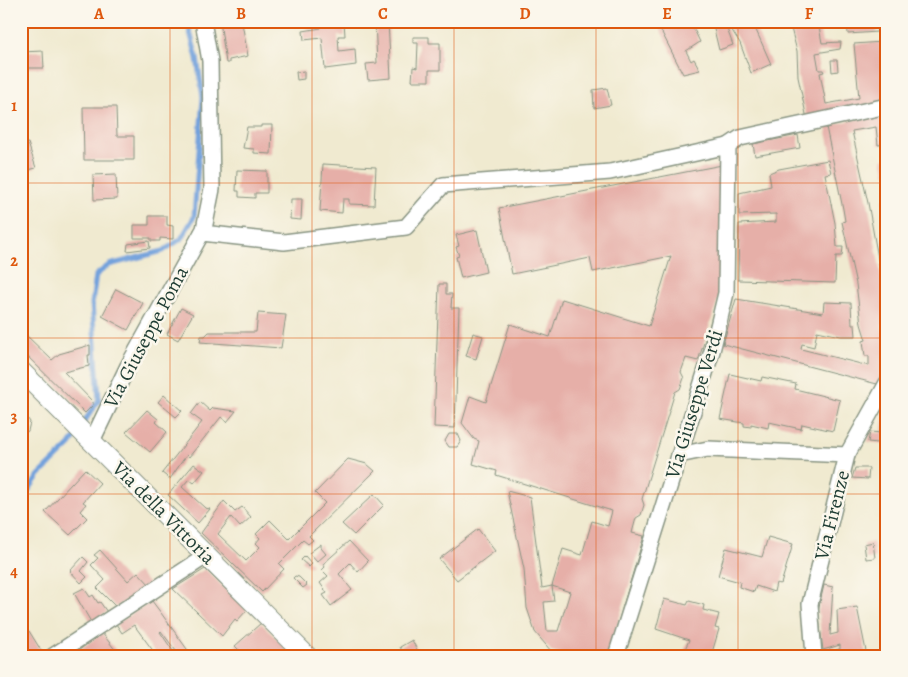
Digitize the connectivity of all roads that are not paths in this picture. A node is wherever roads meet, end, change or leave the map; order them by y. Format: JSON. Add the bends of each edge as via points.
{"nodes":[{"id":1,"x":203,"y":21,"type":"edge"},
{"id":2,"x":887,"y":106,"type":"edge"},
{"id":3,"x":728,"y":146,"type":"junction"},
{"id":4,"x":202,"y":233,"type":"junction"},
{"id":5,"x":21,"y":371,"type":"edge"},
{"id":6,"x":887,"y":383,"type":"edge"},
{"id":7,"x":81,"y":430,"type":"junction"},
{"id":8,"x":679,"y":455,"type":"junction"},
{"id":9,"x":847,"y":455,"type":"junction"},
{"id":10,"x":206,"y":556,"type":"junction"},
{"id":11,"x":53,"y":656,"type":"edge"},
{"id":12,"x":307,"y":656,"type":"edge"},
{"id":13,"x":616,"y":656,"type":"edge"},
{"id":14,"x":814,"y":656,"type":"edge"}],
"edges":[{"from":1,"to":4,"type":"street","name":"Via Giuseppe Poma","via":[[210,61],[212,189]]},
{"from":2,"to":3,"type":"street","via":[[740,138]]},
{"from":3,"to":4,"type":"street","via":[[610,172],[443,185],[406,227],[284,242]]},
{"from":3,"to":8,"type":"street","name":"Via Giuseppe Verdi","via":[[726,293]]},
{"from":4,"to":7,"type":"street","name":"Via Giuseppe Poma","via":[[128,366]]},
{"from":5,"to":7,"type":"street","name":"Via della Vittoria"},
{"from":6,"to":9,"type":"street","name":"Via Firenze"},
{"from":7,"to":10,"type":"street","name":"Via della Vittoria"},
{"from":8,"to":9,"type":"street","via":[[708,448]]},
{"from":8,"to":13,"type":"street","name":"Via Giuseppe Verdi"},
{"from":9,"to":14,"type":"street","name":"Via Firenze","via":[[810,604]]},
{"from":10,"to":11,"type":"street"},
{"from":10,"to":12,"type":"street","name":"Via della Vittoria"}]}
